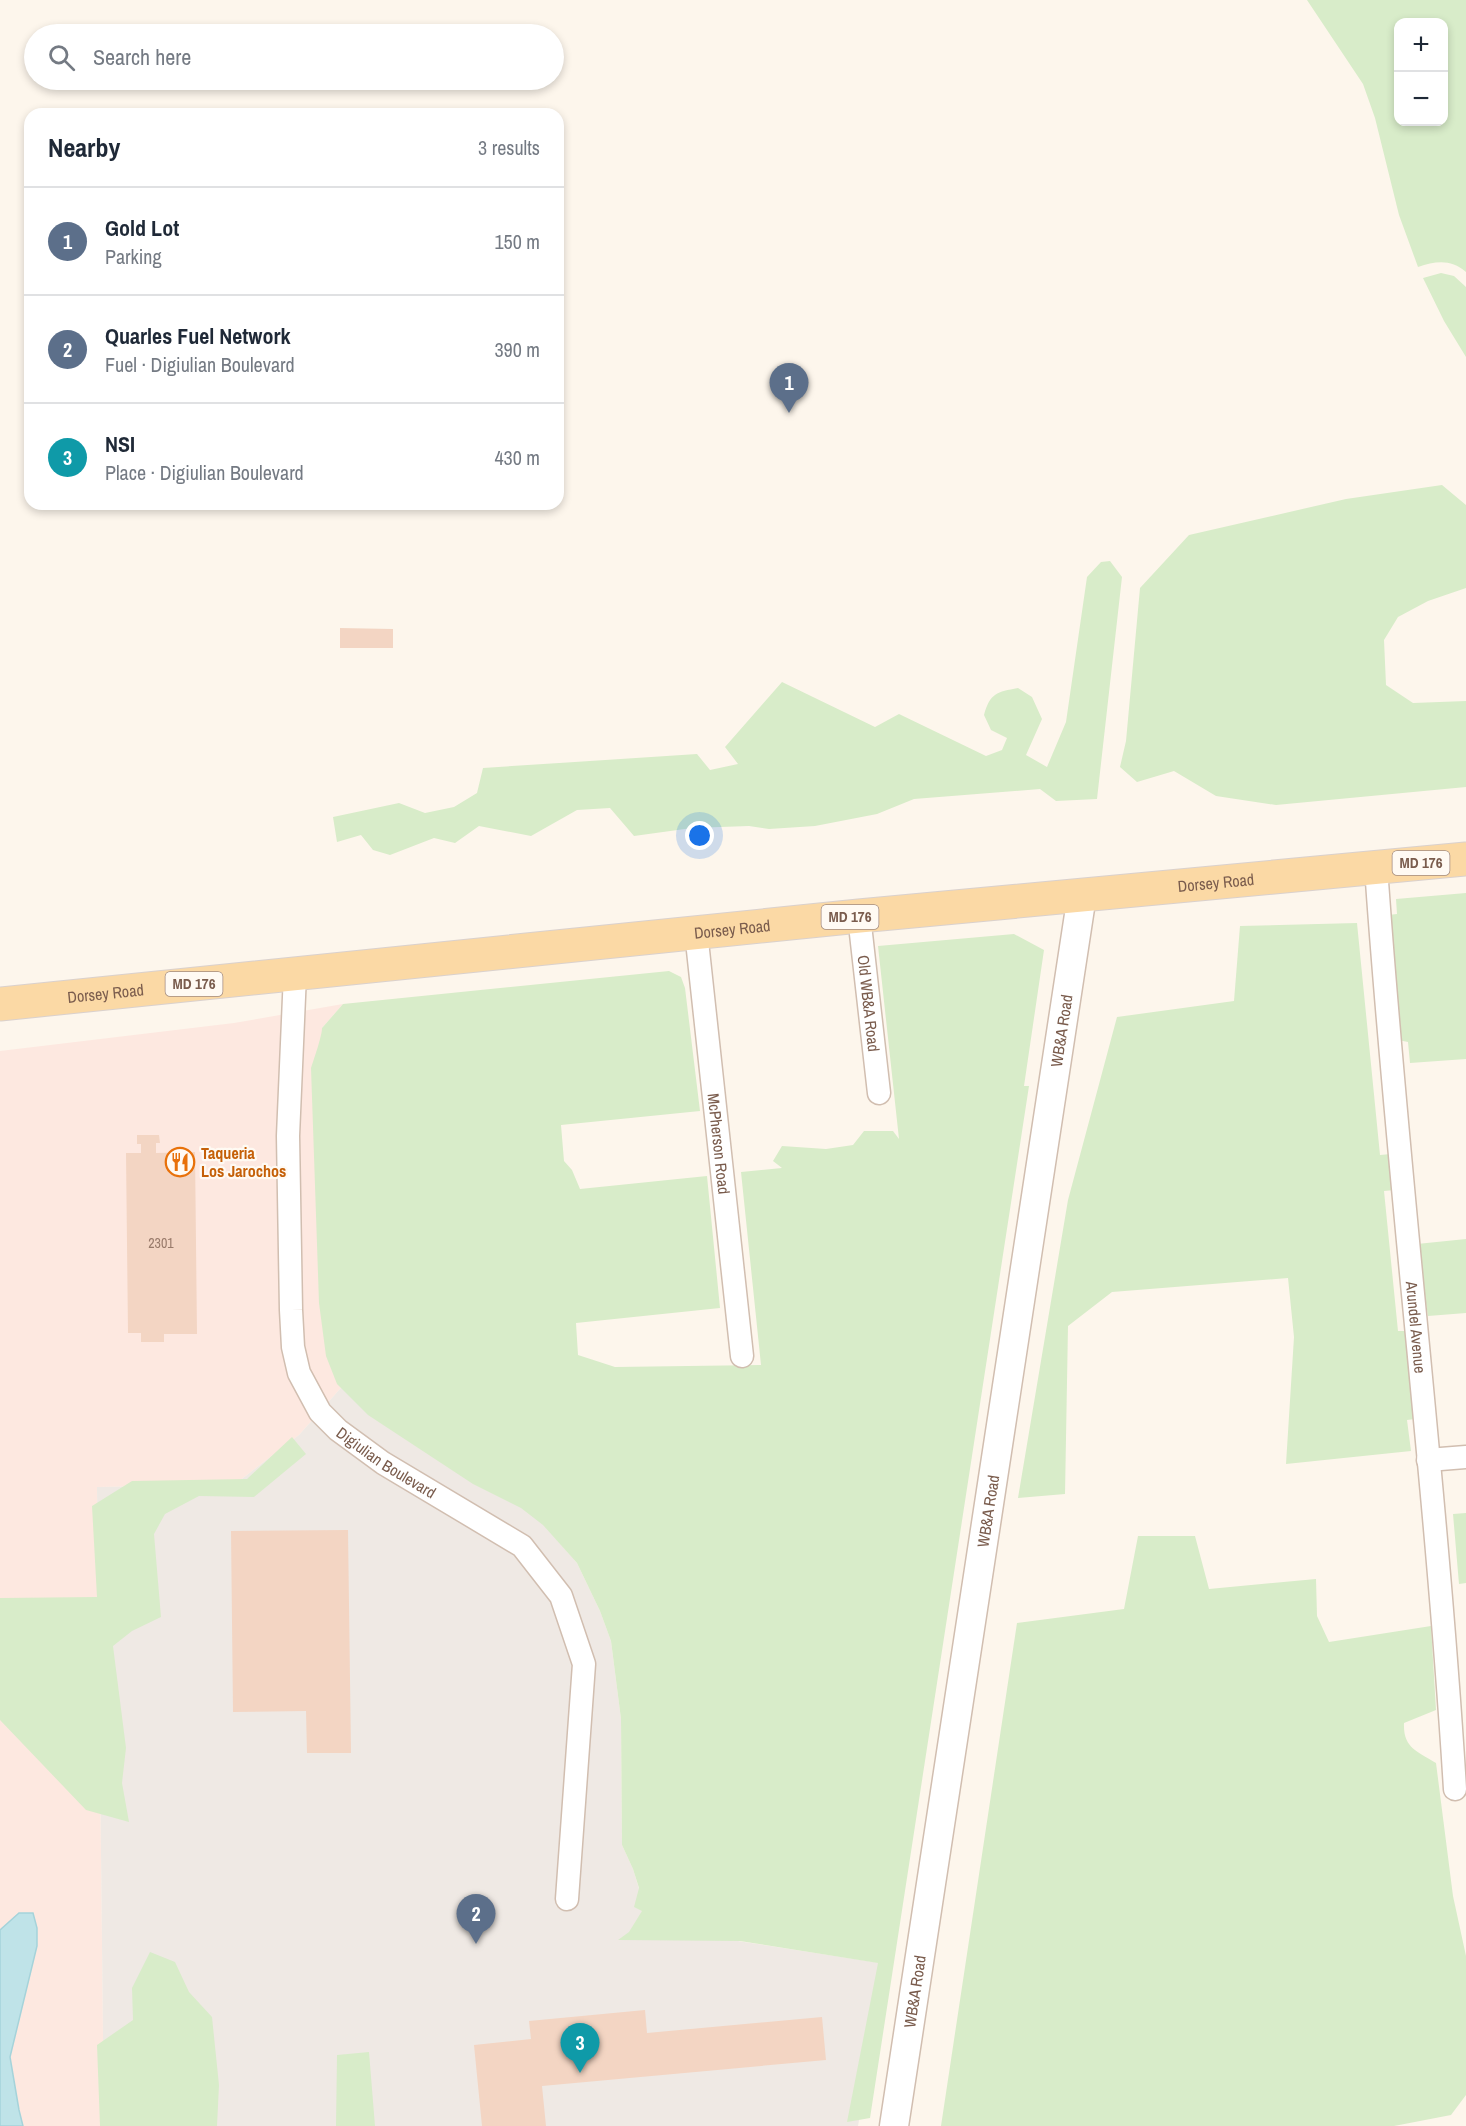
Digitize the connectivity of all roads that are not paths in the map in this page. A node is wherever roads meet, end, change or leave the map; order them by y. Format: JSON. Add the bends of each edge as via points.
{"nodes":[{"id":1,"x":1466,"y":859,"type":"edge"},
{"id":2,"x":1376,"y":867,"type":"junction"},
{"id":3,"x":1082,"y":895,"type":"junction"},
{"id":4,"x":858,"y":916,"type":"junction"},
{"id":5,"x":696,"y":933,"type":"junction"},
{"id":6,"x":295,"y":974,"type":"junction"},
{"id":7,"x":0,"y":1004,"type":"edge"},
{"id":8,"x":879,"y":1093,"type":"dead end"},
{"id":9,"x":742,"y":1356,"type":"dead end"},
{"id":10,"x":1466,"y":1457,"type":"edge"},
{"id":11,"x":1428,"y":1460,"type":"junction"},
{"id":12,"x":1455,"y":1789,"type":"dead end"},
{"id":13,"x":567,"y":1899,"type":"dead end"},
{"id":14,"x":894,"y":2126,"type":"edge"}],
"edges":[{"from":1,"to":2,"type":"main road","name":"Dorsey Road","number":"MD 176"},
{"from":2,"to":3,"type":"main road","name":"Dorsey Road","number":"MD 176"},
{"from":2,"to":11,"type":"street","name":"Arundel Avenue","via":[[1384,993]]},
{"from":3,"to":4,"type":"main road","name":"Dorsey Road","number":"MD 176"},
{"from":3,"to":14,"type":"street","name":"WB&A Road"},
{"from":4,"to":5,"type":"main road","name":"Dorsey Road","number":"MD 176"},
{"from":4,"to":8,"type":"street","name":"Old WB&A Road"},
{"from":5,"to":6,"type":"main road","name":"Dorsey Road","number":"MD 176"},
{"from":5,"to":9,"type":"street","name":"McPherson Road"},
{"from":6,"to":7,"type":"main road","name":"Dorsey Road","number":"MD 176"},
{"from":6,"to":13,"type":"street","name":"Digiulian Boulevard","via":[[288,1136],[291,1310],[299,1373],[321,1412],[338,1430],[383,1463],[522,1546],[561,1596],[584,1664]]},
{"from":10,"to":11,"type":"street"},
{"from":11,"to":12,"type":"street","name":"Arundel Avenue"}]}
